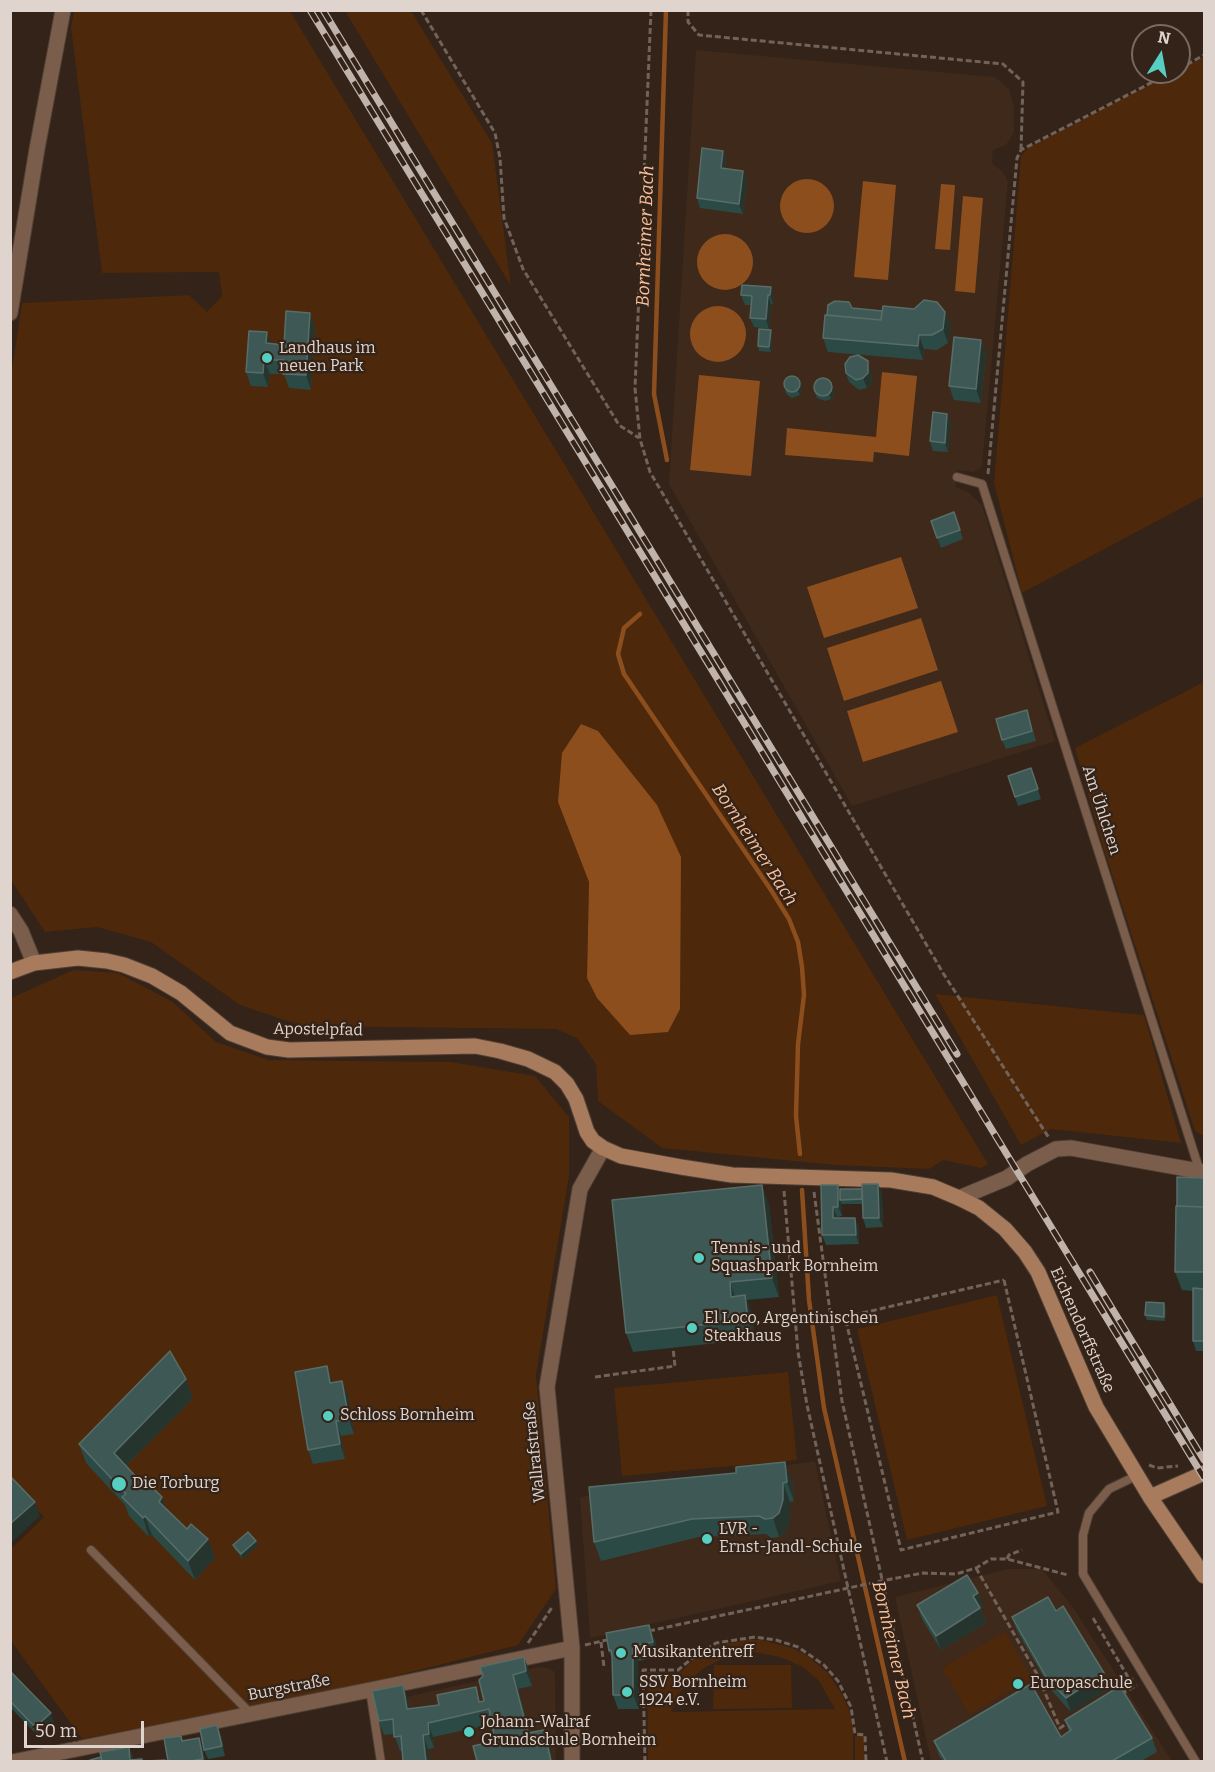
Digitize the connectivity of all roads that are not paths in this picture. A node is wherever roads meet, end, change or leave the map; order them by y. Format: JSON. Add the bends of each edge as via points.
{"nodes":[{"id":1,"x":63,"y":10,"type":"edge"},
{"id":2,"x":10,"y":313,"type":"edge"},
{"id":3,"x":957,"y":477,"type":"dead end"},
{"id":4,"x":10,"y":914,"type":"edge"},
{"id":5,"x":34,"y":963,"type":"junction"},
{"id":6,"x":10,"y":972,"type":"edge"},
{"id":7,"x":603,"y":1148,"type":"junction"},
{"id":8,"x":1202,"y":1172,"type":"edge"},
{"id":9,"x":959,"y":1198,"type":"junction"},
{"id":10,"x":1134,"y":1471,"type":"junction"},
{"id":11,"x":1204,"y":1473,"type":"edge"},
{"id":12,"x":1149,"y":1497,"type":"junction"},
{"id":13,"x":91,"y":1550,"type":"dead end"},
{"id":14,"x":1204,"y":1576,"type":"edge"},
{"id":15,"x":572,"y":1648,"type":"junction"},
{"id":16,"x":370,"y":1690,"type":"junction"},
{"id":17,"x":251,"y":1714,"type":"junction"},
{"id":18,"x":12,"y":1761,"type":"edge"},
{"id":19,"x":381,"y":1761,"type":"edge"},
{"id":20,"x":572,"y":1761,"type":"edge"},
{"id":21,"x":1196,"y":1761,"type":"edge"}],
"edges":[{"from":1,"to":2,"type":"street"},
{"from":3,"to":8,"type":"lane","name":"Am Ühlchen","via":[[982,484]]},
{"from":4,"to":5,"type":"street"},
{"from":5,"to":6,"type":"street","name":"Apostelpfad"},
{"from":5,"to":7,"type":"street","name":"Apostelpfad","via":[[92,958],[130,968],[181,993],[230,1033],[267,1047],[289,1050],[475,1046],[528,1059],[555,1072],[567,1084],[587,1132]]},
{"from":7,"to":9,"type":"street","name":"Eichendorffstraße","via":[[621,1156],[732,1174],[891,1180],[933,1187]]},
{"from":7,"to":15,"type":"street","name":"Wallrafstraße","via":[[580,1189],[547,1387]]},
{"from":8,"to":9,"type":"street","via":[[1071,1148],[1056,1149],[1007,1178]]},
{"from":9,"to":10,"type":"street","name":"Eichendorffstraße","via":[[1005,1229],[1038,1272],[1096,1407]]},
{"from":10,"to":12,"type":"street","name":"Eichendorffstraße"},
{"from":10,"to":21,"type":"lane","via":[[1109,1489],[1089,1513],[1083,1535],[1083,1574]]},
{"from":11,"to":12,"type":"street"},
{"from":12,"to":14,"type":"street","name":"Eichendorffstraße"},
{"from":13,"to":17,"type":"lane"},
{"from":15,"to":16,"type":"street","name":"Burgstraße"},
{"from":15,"to":20,"type":"street","name":"Wallrafstraße"},
{"from":16,"to":17,"type":"street","name":"Burgstraße"},
{"from":16,"to":19,"type":"lane"},
{"from":17,"to":18,"type":"street","name":"Burgstraße"}]}
